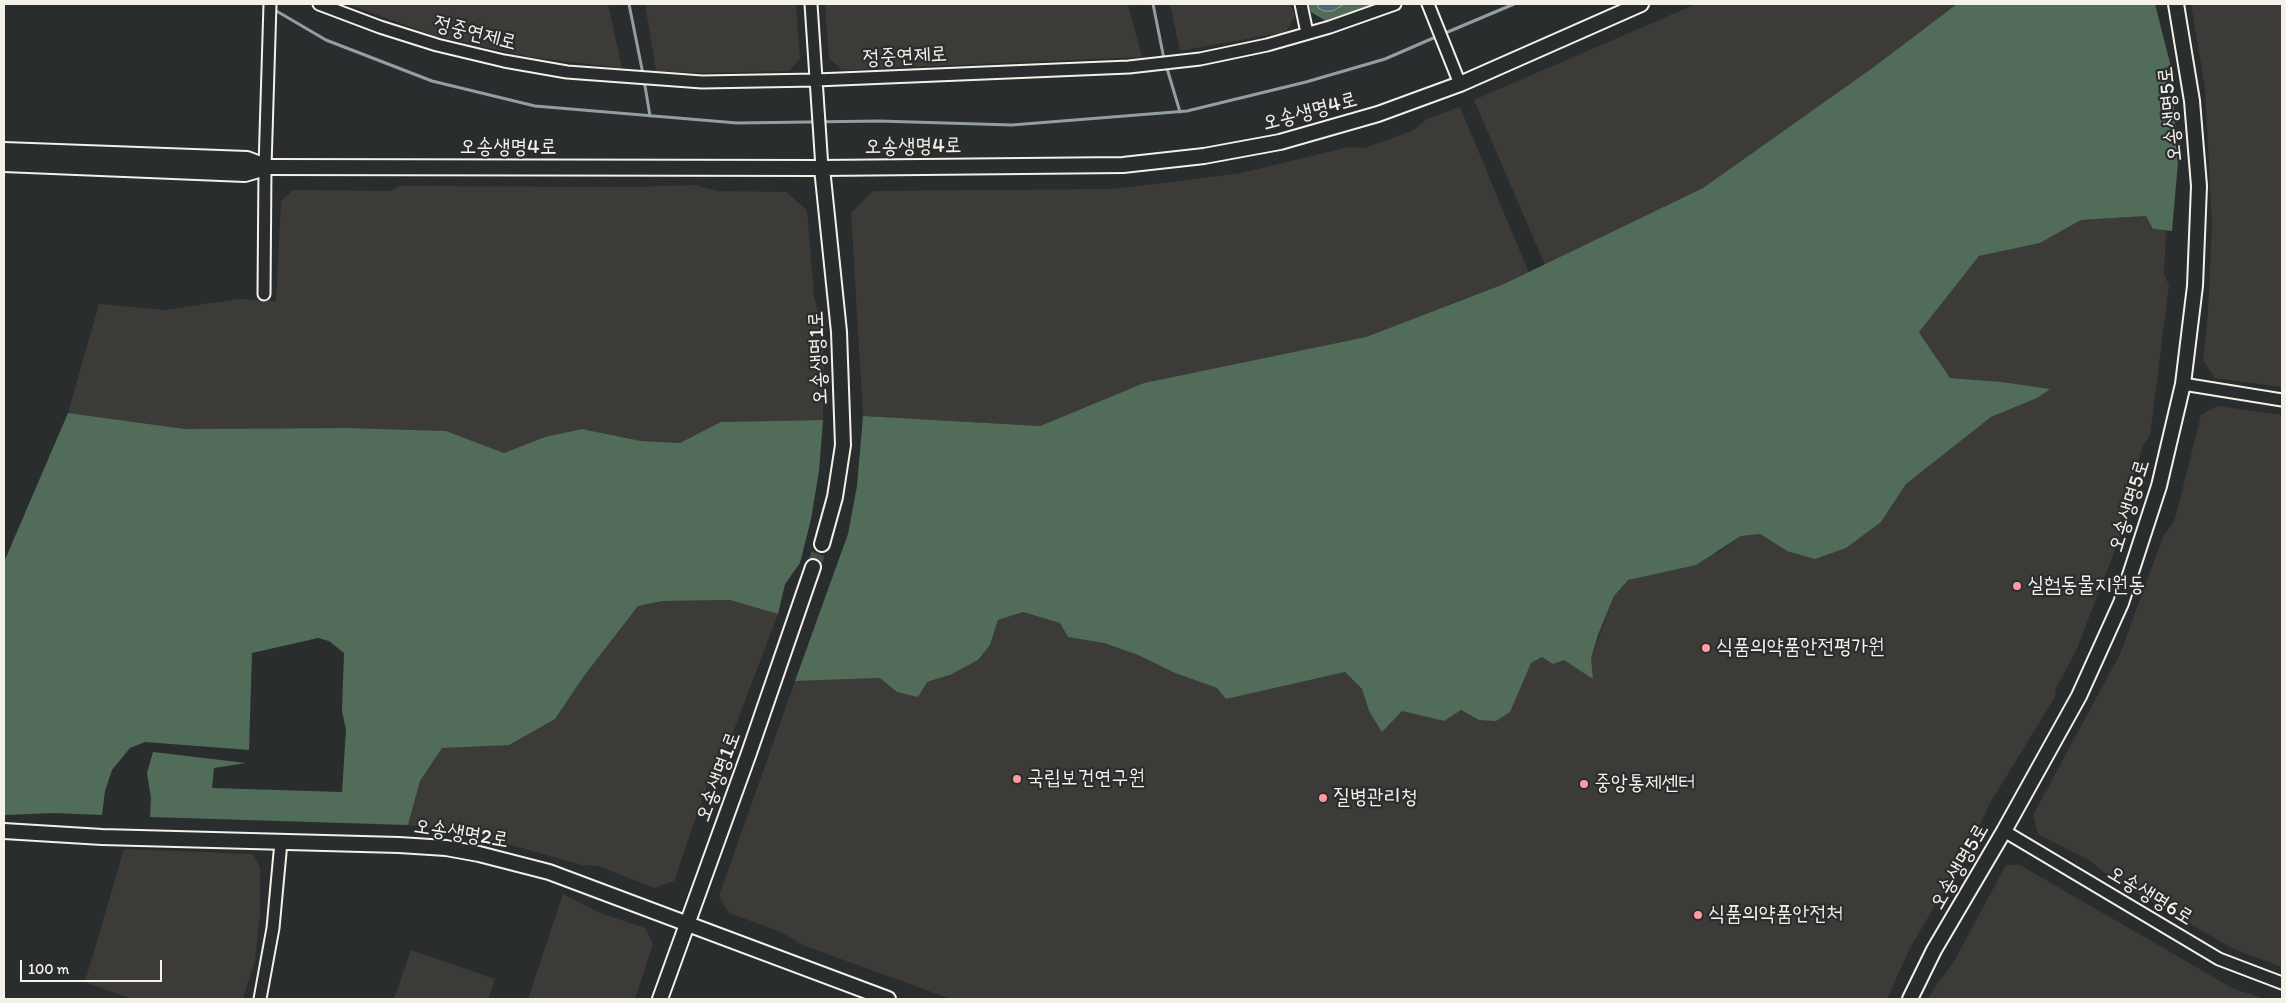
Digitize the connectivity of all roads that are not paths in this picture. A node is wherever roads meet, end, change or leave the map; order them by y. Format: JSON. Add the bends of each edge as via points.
{"nodes":[{"id":1,"x":270,"y":4,"type":"edge"},
{"id":2,"x":319,"y":4,"type":"edge"},
{"id":3,"x":811,"y":4,"type":"edge"},
{"id":4,"x":1301,"y":4,"type":"edge"},
{"id":5,"x":1395,"y":4,"type":"edge"},
{"id":6,"x":1428,"y":4,"type":"edge"},
{"id":7,"x":1640,"y":4,"type":"edge"},
{"id":8,"x":2176,"y":4,"type":"edge"},
{"id":9,"x":1307,"y":33,"type":"junction"},
{"id":10,"x":1458,"y":79,"type":"junction"},
{"id":11,"x":817,"y":84,"type":"junction"},
{"id":12,"x":4,"y":151,"type":"edge"},
{"id":13,"x":4,"y":163,"type":"edge"},
{"id":14,"x":265,"y":167,"type":"junction"},
{"id":15,"x":822,"y":168,"type":"junction"},
{"id":16,"x":264,"y":294,"type":"dead end"},
{"id":17,"x":2183,"y":384,"type":"junction"},
{"id":18,"x":2282,"y":400,"type":"edge"},
{"id":19,"x":822,"y":544,"type":"tunnel mouth"},
{"id":20,"x":814,"y":567,"type":"tunnel mouth"},
{"id":21,"x":4,"y":831,"type":"edge"},
{"id":22,"x":2004,"y":831,"type":"junction"},
{"id":23,"x":281,"y":842,"type":"junction"},
{"id":24,"x":687,"y":923,"type":"junction"},
{"id":25,"x":2282,"y":983,"type":"edge"},
{"id":26,"x":260,"y":999,"type":"edge"},
{"id":27,"x":660,"y":999,"type":"edge"},
{"id":28,"x":888,"y":999,"type":"edge"},
{"id":29,"x":1910,"y":999,"type":"edge"}],
"edges":[{"from":1,"to":14,"type":"street"},
{"from":2,"to":11,"type":"street","name":"정중연제로","via":[[437,45],[567,72],[657,80]]},
{"from":3,"to":11,"type":"street"},
{"from":4,"to":9,"type":"street"},
{"from":5,"to":9,"type":"street"},
{"from":6,"to":10,"type":"street"},
{"from":7,"to":10,"type":"street","name":"오송생명4로"},
{"from":8,"to":17,"type":"street","name":"오송생명5로","via":[[2192,101],[2198,186],[2195,286]]},
{"from":9,"to":11,"type":"street","name":"정중연제로","via":[[1200,59],[1155,64]]},
{"from":10,"to":15,"type":"street","name":"오송생명4로","via":[[1378,114],[1280,142],[1204,156],[1123,165]]},
{"from":11,"to":15,"type":"street"},
{"from":12,"to":14,"type":"main road","via":[[247,160]]},
{"from":13,"to":14,"type":"main road","via":[[245,173]]},
{"from":14,"to":15,"type":"street","name":"오송생명4로"},
{"from":14,"to":16,"type":"street"},
{"from":15,"to":19,"type":"street","name":"오송생명1로","via":[[839,332],[843,445],[835,497]]},
{"from":17,"to":18,"type":"street"},
{"from":17,"to":22,"type":"street","name":"오송생명5로","via":[[2159,486],[2121,604],[2079,696]]},
{"from":20,"to":24,"type":"street","name":"오송생명1로"},
{"from":21,"to":23,"type":"street","name":"오송생명2로"},
{"from":22,"to":25,"type":"street","name":"오송생명6로","via":[[2219,958]]},
{"from":22,"to":29,"type":"street","name":"오송생명5로","via":[[1934,950]]},
{"from":23,"to":24,"type":"street","name":"오송생명2로","via":[[399,844],[479,854],[549,872]]},
{"from":23,"to":26,"type":"street","via":[[273,928]]},
{"from":24,"to":27,"type":"street","name":"오송생명1로"},
{"from":24,"to":28,"type":"street","name":"오송생명2로"}]}
